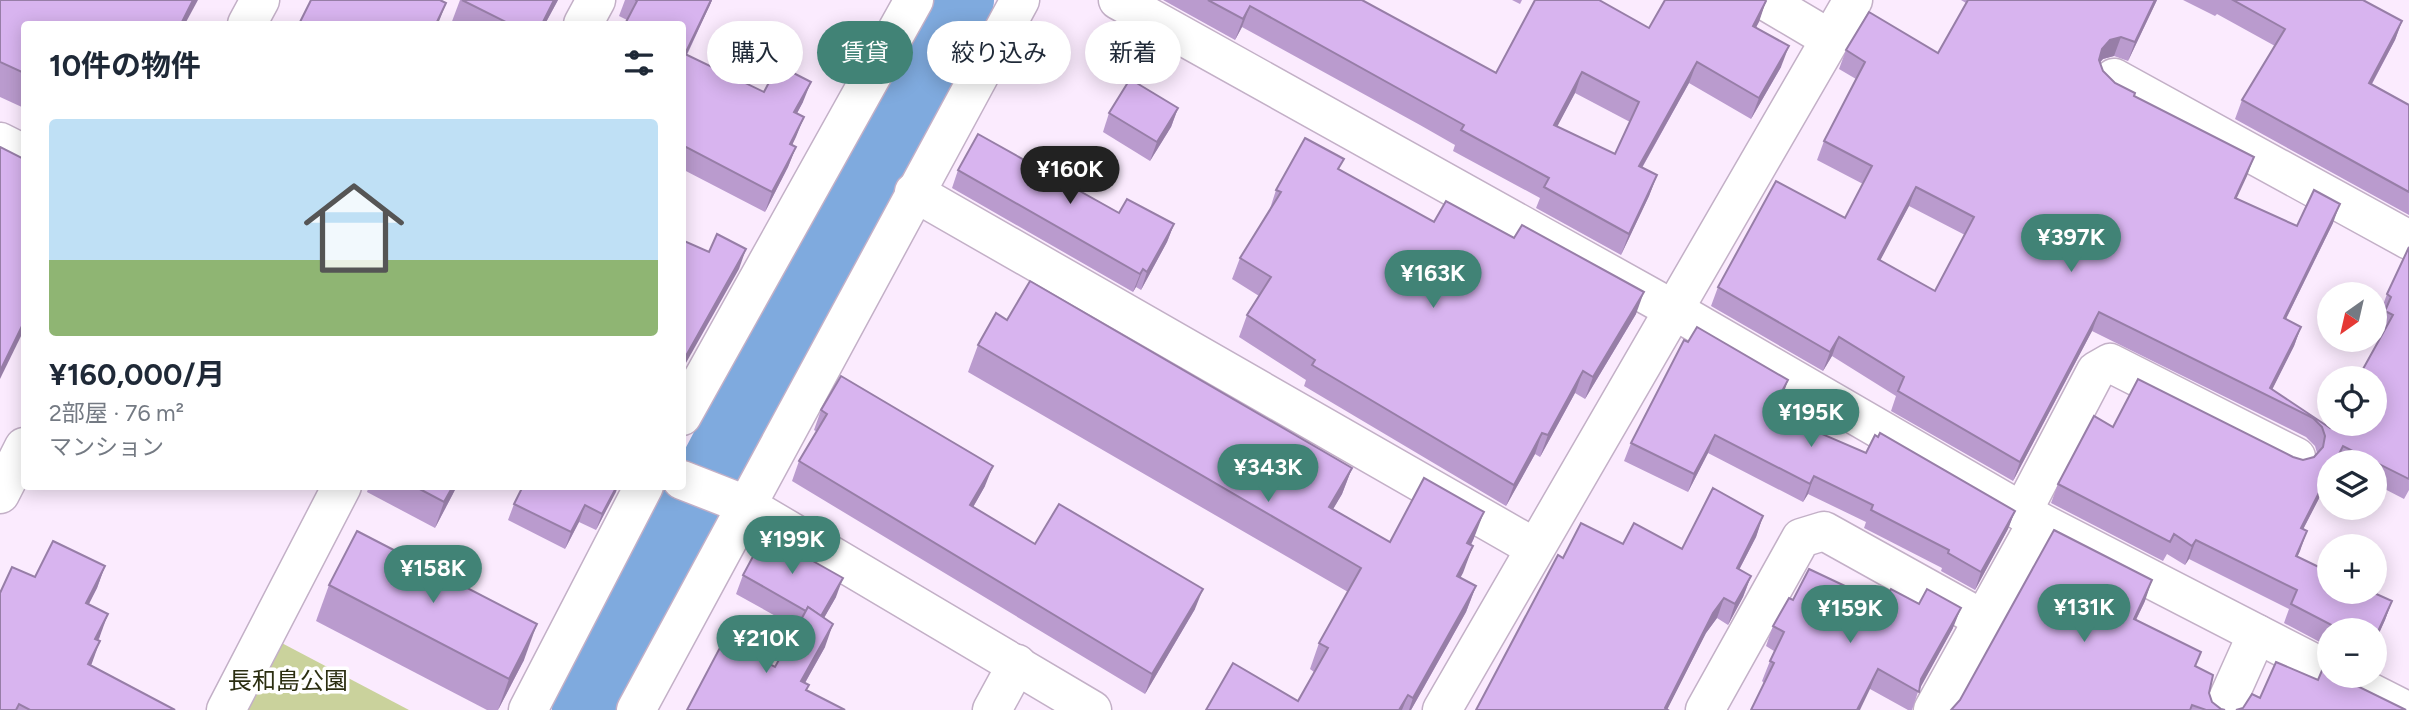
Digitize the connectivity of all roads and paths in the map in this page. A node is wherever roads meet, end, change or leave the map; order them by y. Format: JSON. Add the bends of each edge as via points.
{"nodes":[{"id":1,"x":260,"y":0,"type":"edge"},
{"id":2,"x":596,"y":0,"type":"edge"},
{"id":3,"x":914,"y":0,"type":"edge"},
{"id":4,"x":1020,"y":0,"type":"edge"},
{"id":5,"x":1118,"y":0,"type":"edge"},
{"id":6,"x":1763,"y":0,"type":"edge"},
{"id":7,"x":1853,"y":0,"type":"edge"},
{"id":8,"x":249,"y":21,"type":"edge"},
{"id":9,"x":585,"y":21,"type":"edge"},
{"id":10,"x":1830,"y":39,"type":"junction"},
{"id":11,"x":2114,"y":78,"type":"edge"},
{"id":12,"x":0,"y":142,"type":"edge"},
{"id":13,"x":21,"y":152,"type":"edge"},
{"id":14,"x":914,"y":192,"type":"junction"},
{"id":15,"x":2409,"y":240,"type":"edge"},
{"id":16,"x":1674,"y":310,"type":"junction"},
{"id":17,"x":686,"y":409,"type":"edge"},
{"id":18,"x":21,"y":453,"type":"edge"},
{"id":19,"x":2296,"y":457,"type":"edge"},
{"id":20,"x":686,"y":482,"type":"edge"},
{"id":21,"x":340,"y":490,"type":"edge"},
{"id":22,"x":642,"y":490,"type":"edge"},
{"id":23,"x":0,"y":494,"type":"edge"},
{"id":24,"x":746,"y":505,"type":"junction"},
{"id":25,"x":2030,"y":517,"type":"junction"},
{"id":26,"x":1535,"y":548,"type":"junction"},
{"id":27,"x":1983,"y":620,"type":"junction"},
{"id":28,"x":2257,"y":634,"type":"junction"},
{"id":29,"x":1017,"y":663,"type":"junction"},
{"id":30,"x":2317,"y":665,"type":"edge"},
{"id":31,"x":2362,"y":688,"type":"edge"},
{"id":32,"x":226,"y":710,"type":"edge"},
{"id":33,"x":528,"y":710,"type":"edge"},
{"id":34,"x":636,"y":710,"type":"edge"},
{"id":35,"x":992,"y":710,"type":"edge"},
{"id":36,"x":1092,"y":710,"type":"edge"},
{"id":37,"x":1442,"y":710,"type":"edge"},
{"id":38,"x":1705,"y":710,"type":"edge"},
{"id":39,"x":1933,"y":710,"type":"edge"},
{"id":40,"x":2223,"y":710,"type":"edge"},
{"id":41,"x":2405,"y":710,"type":"edge"}],
"edges":[{"from":1,"to":8,"type":"street"},
{"from":2,"to":9,"type":"street"},
{"from":3,"to":17,"type":"street"},
{"from":4,"to":14,"type":"street"},
{"from":5,"to":16,"type":"street"},
{"from":6,"to":10,"type":"street"},
{"from":7,"to":10,"type":"street"},
{"from":10,"to":16,"type":"street"},
{"from":11,"to":15,"type":"street"},
{"from":12,"to":13,"type":"street"},
{"from":14,"to":24,"type":"street"},
{"from":14,"to":26,"type":"street"},
{"from":16,"to":25,"type":"street"},
{"from":16,"to":26,"type":"street"},
{"from":18,"to":23,"type":"street"},
{"from":19,"to":25,"type":"street","via":[[2110,363],[2096,370]]},
{"from":20,"to":24,"type":"street"},
{"from":21,"to":32,"type":"street"},
{"from":22,"to":33,"type":"street"},
{"from":24,"to":29,"type":"street"},
{"from":24,"to":34,"type":"street"},
{"from":25,"to":27,"type":"street"},
{"from":25,"to":28,"type":"street"},
{"from":26,"to":37,"type":"street"},
{"from":27,"to":38,"type":"street","via":[[1824,531],[1801,538]]},
{"from":27,"to":39,"type":"street"},
{"from":28,"to":30,"type":"street"},
{"from":28,"to":40,"type":"street"},
{"from":29,"to":35,"type":"street"},
{"from":29,"to":36,"type":"street"},
{"from":31,"to":41,"type":"street"}]}
